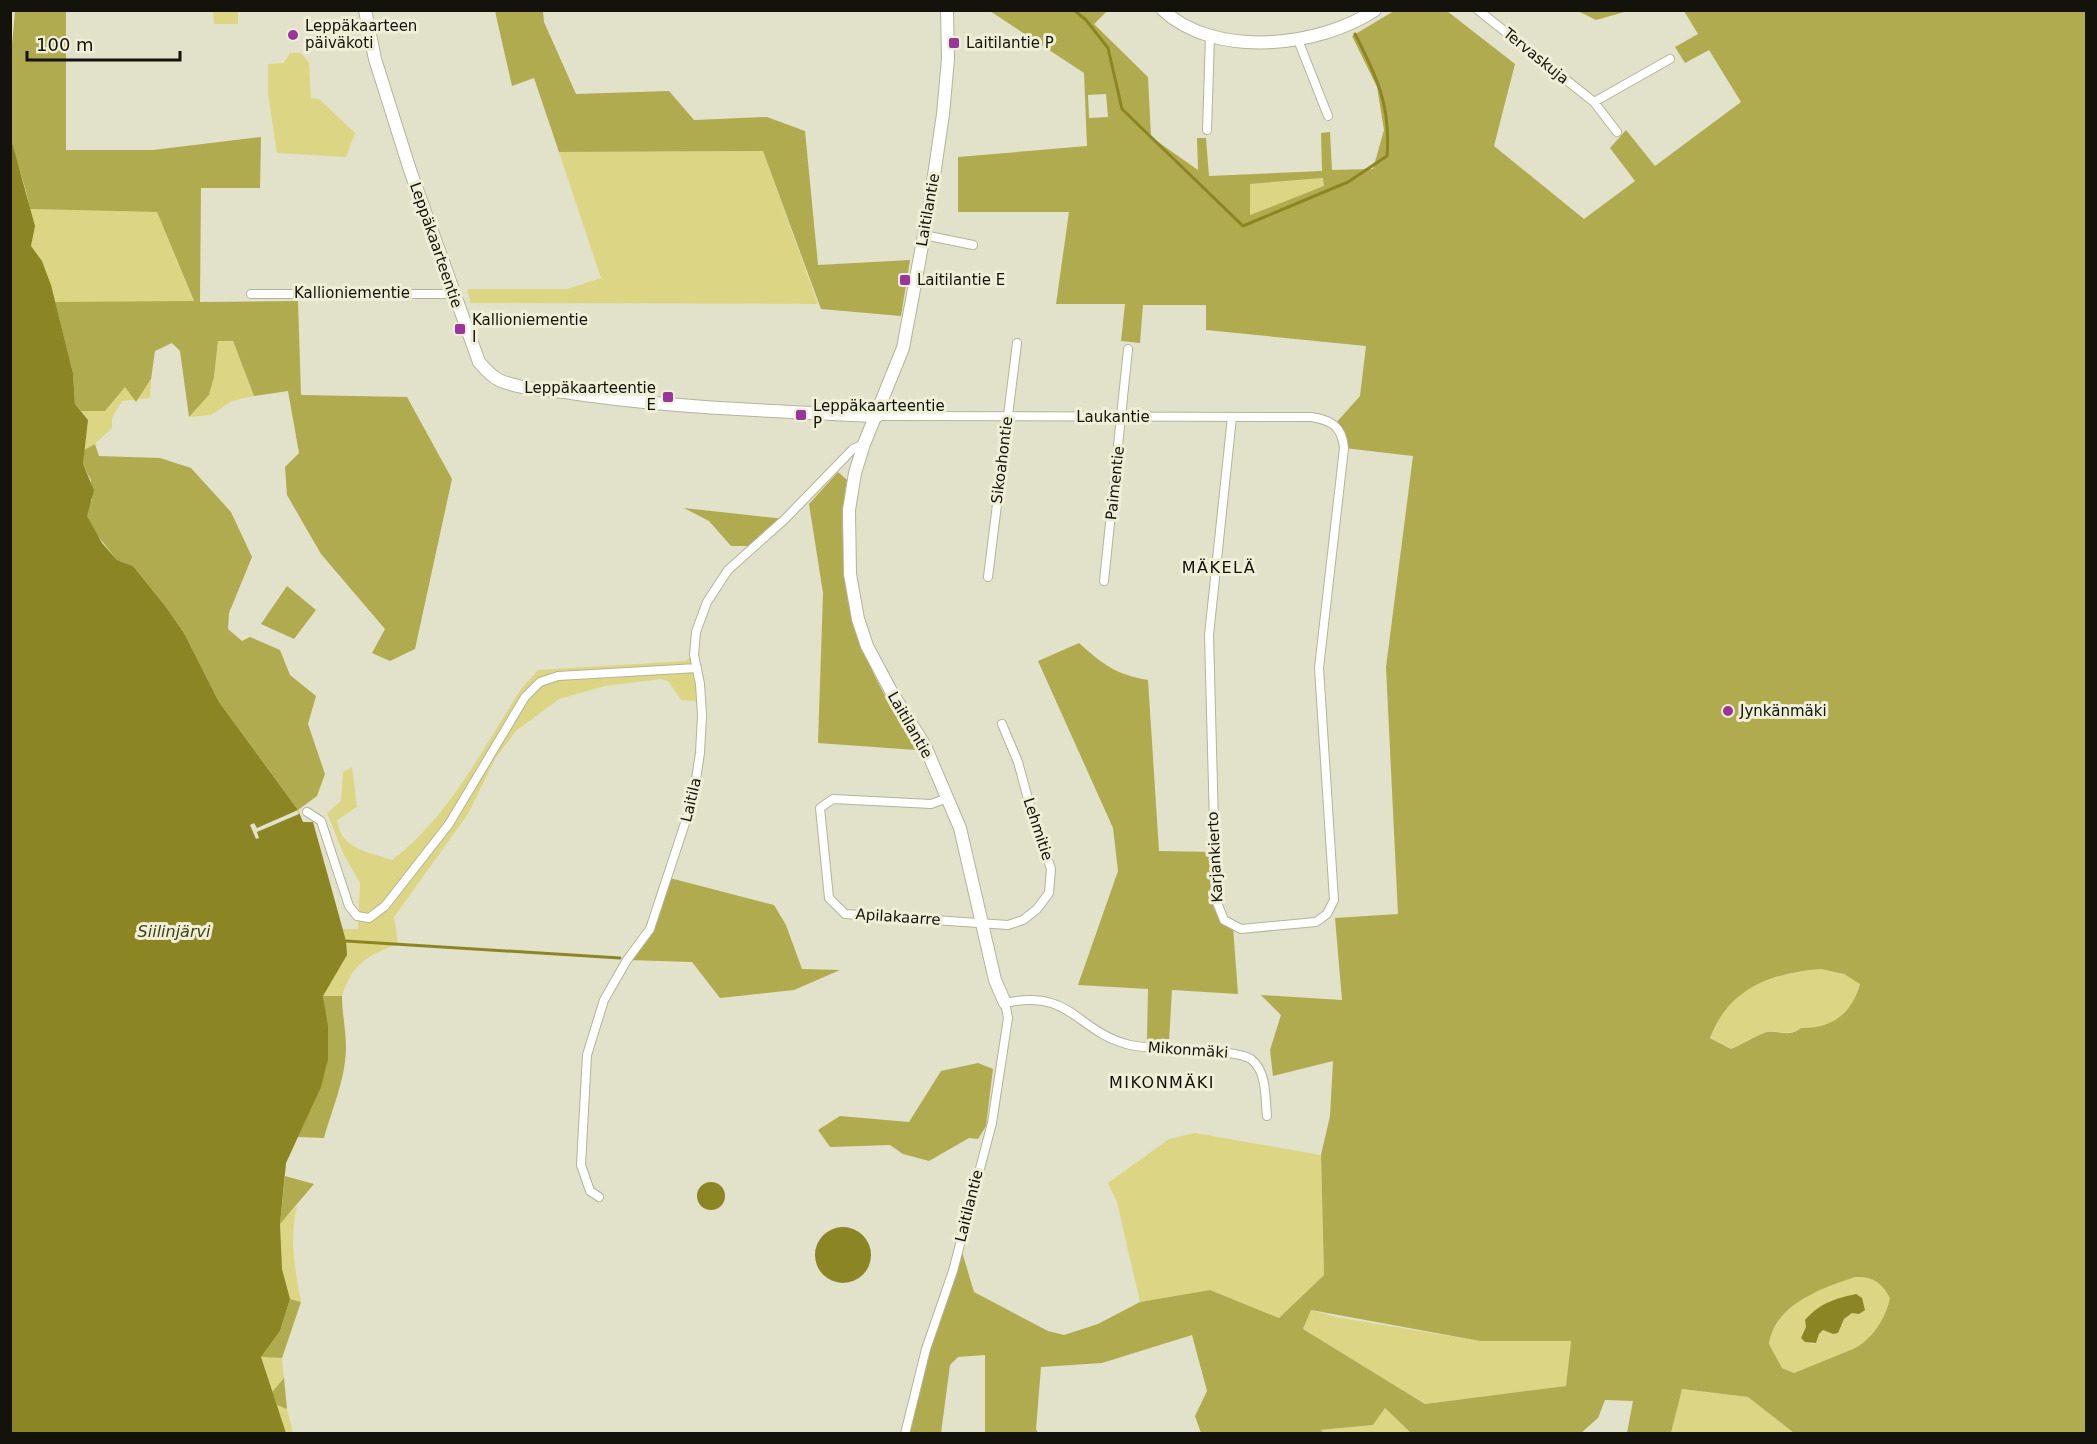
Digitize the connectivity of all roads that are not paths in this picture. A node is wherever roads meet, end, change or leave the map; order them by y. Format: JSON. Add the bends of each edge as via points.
{"nodes":[{"id":1,"x":365,"y":10,"type":"edge"},
{"id":2,"x":947,"y":10,"type":"edge"},
{"id":3,"x":1163,"y":10,"type":"edge"},
{"id":4,"x":1375,"y":10,"type":"edge"},
{"id":5,"x":1478,"y":10,"type":"edge"},
{"id":6,"x":1210,"y":36,"type":"junction"},
{"id":7,"x":1298,"y":40,"type":"junction"},
{"id":8,"x":1670,"y":59,"type":"dead end"},
{"id":9,"x":1594,"y":102,"type":"junction"},
{"id":10,"x":1328,"y":116,"type":"dead end"},
{"id":11,"x":1208,"y":130,"type":"dead end"},
{"id":12,"x":1617,"y":132,"type":"dead end"},
{"id":13,"x":924,"y":235,"type":"junction"},
{"id":14,"x":973,"y":245,"type":"dead end"},
{"id":15,"x":251,"y":294,"type":"dead end"},
{"id":16,"x":454,"y":294,"type":"junction"},
{"id":17,"x":1017,"y":343,"type":"dead end"},
{"id":18,"x":1128,"y":349,"type":"dead end"},
{"id":19,"x":877,"y":416,"type":"junction"},
{"id":20,"x":1007,"y":416,"type":"junction"},
{"id":21,"x":1122,"y":417,"type":"junction"},
{"id":22,"x":1232,"y":417,"type":"junction"},
{"id":23,"x":1343,"y":434,"type":"joint"},
{"id":24,"x":864,"y":444,"type":"junction"},
{"id":25,"x":987,"y":577,"type":"dead end"},
{"id":26,"x":1104,"y":581,"type":"dead end"},
{"id":27,"x":697,"y":668,"type":"junction"},
{"id":28,"x":1002,"y":724,"type":"dead end"},
{"id":29,"x":948,"y":798,"type":"junction"},
{"id":30,"x":307,"y":812,"type":"dead end"},
{"id":31,"x":981,"y":923,"type":"junction"},
{"id":32,"x":1005,"y":1003,"type":"junction"},
{"id":33,"x":1267,"y":1116,"type":"dead end"},
{"id":34,"x":599,"y":1197,"type":"dead end"},
{"id":35,"x":905,"y":1434,"type":"edge"}],
"edges":[{"from":1,"to":16,"type":"street","name":"Leppäkaarteentie","via":[[375,59]]},
{"from":2,"to":13,"type":"street","name":"Laitilantie","via":[[943,114]]},
{"from":3,"to":6,"type":"street"},
{"from":4,"to":7,"type":"street","via":[[1328,34]]},
{"from":5,"to":9,"type":"street","name":"Tervaskuja"},
{"from":6,"to":7,"type":"street","via":[[1245,42]]},
{"from":6,"to":11,"type":"street"},
{"from":7,"to":10,"type":"street"},
{"from":8,"to":9,"type":"street"},
{"from":9,"to":12,"type":"street","name":"Tervaskuja"},
{"from":13,"to":14,"type":"street"},
{"from":13,"to":19,"type":"street","name":"Laitilantie","via":[[903,348]]},
{"from":15,"to":16,"type":"street","name":"Kallioniementie"},
{"from":16,"to":19,"type":"street","name":"Leppäkaarteentie","via":[[478,362],[500,380],[528,388],[696,407]]},
{"from":17,"to":20,"type":"street","name":"Sikoahontie"},
{"from":18,"to":21,"type":"street","name":"Paimentie"},
{"from":19,"to":20,"type":"street","name":"Laukantie"},
{"from":19,"to":24,"type":"street","name":"Laitilantie"},
{"from":20,"to":21,"type":"street","name":"Laukantie"},
{"from":20,"to":25,"type":"street","name":"Sikoahontie"},
{"from":21,"to":22,"type":"street","name":"Laukantie"},
{"from":21,"to":26,"type":"street","name":"Paimentie"},
{"from":22,"to":23,"type":"street","name":"Laukantie","via":[[1311,417],[1335,424]]},
{"from":22,"to":23,"type":"street","name":"Karjankierto","via":[[1209,635],[1209,679],[1216,900],[1224,920],[1241,929],[1316,922],[1327,914],[1334,900],[1319,668]]},
{"from":24,"to":27,"type":"street","name":"Laitila","via":[[853,449],[785,519],[728,570],[707,602],[696,632]]},
{"from":24,"to":29,"type":"street","name":"Laitilantie","via":[[849,510],[850,574],[858,619],[867,646],[925,746]]},
{"from":27,"to":30,"type":"street","via":[[558,676],[540,682],[520,705],[449,824],[385,906],[369,918],[357,916],[349,906],[321,821]]},
{"from":27,"to":34,"type":"street","name":"Laitila","via":[[702,715],[693,799],[650,929],[604,1000],[587,1055],[581,1165],[590,1191]]},
{"from":28,"to":31,"type":"street","name":"Lehmitie","via":[[1052,869],[1052,882],[1037,909],[1023,920],[1008,925]]},
{"from":29,"to":31,"type":"street","name":"Laitilantie","via":[[960,828]]},
{"from":29,"to":31,"type":"street","name":"Apilakaarre","via":[[931,804],[833,799],[826,802],[820,808],[819,818],[829,898],[845,914]]},
{"from":31,"to":32,"type":"street","name":"Laitilantie"},
{"from":32,"to":33,"type":"street","name":"Mikonmäki","via":[[1024,999],[1054,1002],[1110,1039],[1131,1046],[1234,1053],[1251,1058],[1262,1073]]},
{"from":32,"to":35,"type":"street","name":"Laitilantie","via":[[1008,1018],[992,1123]]}]}
